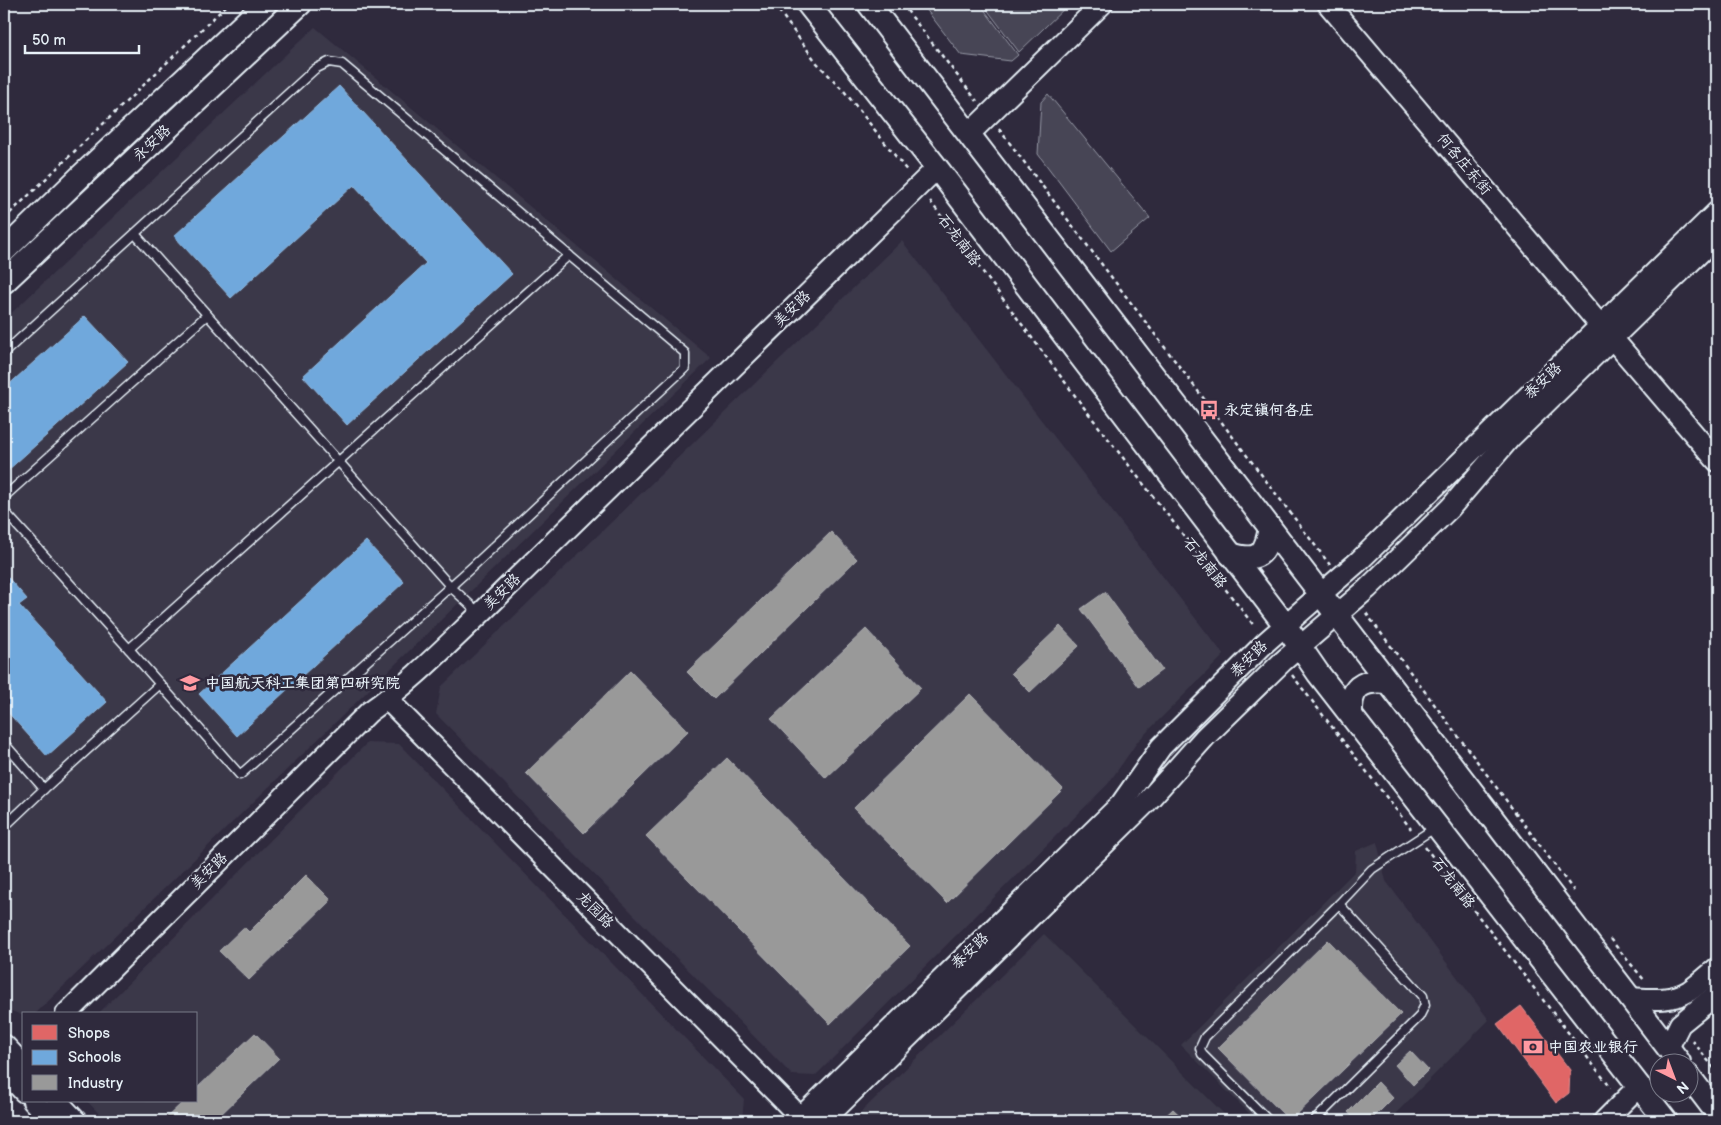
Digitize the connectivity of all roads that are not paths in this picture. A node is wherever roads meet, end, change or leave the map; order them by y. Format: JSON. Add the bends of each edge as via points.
{"nodes":[{"id":1,"x":265,"y":4,"type":"edge"},
{"id":2,"x":300,"y":4,"type":"edge"},
{"id":3,"x":808,"y":4,"type":"edge"},
{"id":4,"x":869,"y":4,"type":"edge"},
{"id":5,"x":1102,"y":4,"type":"edge"},
{"id":6,"x":1328,"y":4,"type":"edge"},
{"id":7,"x":970,"y":134,"type":"junction"},
{"id":8,"x":937,"y":168,"type":"junction"},
{"id":9,"x":1717,"y":212,"type":"edge"},
{"id":10,"x":135,"y":234,"type":"junction"},
{"id":11,"x":1717,"y":236,"type":"edge"},
{"id":12,"x":4,"y":251,"type":"edge"},
{"id":13,"x":568,"y":255,"type":"junction"},
{"id":14,"x":4,"y":282,"type":"edge"},
{"id":15,"x":207,"y":315,"type":"junction"},
{"id":16,"x":1606,"y":331,"type":"junction"},
{"id":17,"x":4,"y":353,"type":"edge"},
{"id":18,"x":1717,"y":461,"type":"edge"},
{"id":19,"x":339,"y":462,"type":"junction"},
{"id":20,"x":4,"y":497,"type":"edge"},
{"id":21,"x":4,"y":512,"type":"edge"},
{"id":22,"x":1270,"y":528,"type":"junction"},
{"id":23,"x":1230,"y":554,"type":"junction"},
{"id":24,"x":451,"y":587,"type":"junction"},
{"id":25,"x":1319,"y":594,"type":"junction"},
{"id":26,"x":480,"y":614,"type":"junction"},
{"id":27,"x":1336,"y":615,"type":"junction"},
{"id":28,"x":1285,"y":625,"type":"junction"},
{"id":29,"x":1300,"y":647,"type":"junction"},
{"id":30,"x":129,"y":649,"type":"junction"},
{"id":31,"x":1387,"y":682,"type":"junction"},
{"id":32,"x":160,"y":684,"type":"junction"},
{"id":33,"x":387,"y":699,"type":"junction"},
{"id":34,"x":1351,"y":714,"type":"junction"},
{"id":35,"x":4,"y":743,"type":"edge"},
{"id":36,"x":44,"y":788,"type":"junction"},
{"id":37,"x":1438,"y":826,"type":"junction"},
{"id":38,"x":4,"y":827,"type":"edge"},
{"id":39,"x":1339,"y":904,"type":"junction"},
{"id":40,"x":1717,"y":968,"type":"edge"},
{"id":41,"x":1717,"y":994,"type":"edge"},
{"id":42,"x":1630,"y":998,"type":"junction"},
{"id":43,"x":68,"y":1012,"type":"edge"},
{"id":44,"x":4,"y":1044,"type":"edge"},
{"id":45,"x":1671,"y":1052,"type":"edge"},
{"id":46,"x":1674,"y":1052,"type":"edge"},
{"id":47,"x":13,"y":1067,"type":"edge"},
{"id":48,"x":1639,"y":1086,"type":"junction"},
{"id":49,"x":22,"y":1087,"type":"edge"},
{"id":50,"x":1698,"y":1088,"type":"edge"},
{"id":51,"x":34,"y":1102,"type":"edge"},
{"id":52,"x":59,"y":1102,"type":"edge"},
{"id":53,"x":1717,"y":1113,"type":"edge"},
{"id":54,"x":800,"y":1120,"type":"edge"},
{"id":55,"x":52,"y":1121,"type":"edge"},
{"id":56,"x":76,"y":1121,"type":"edge"},
{"id":57,"x":820,"y":1121,"type":"edge"},
{"id":58,"x":1269,"y":1121,"type":"edge"},
{"id":59,"x":1314,"y":1121,"type":"edge"},
{"id":60,"x":1604,"y":1121,"type":"edge"},
{"id":61,"x":1666,"y":1121,"type":"edge"}],
"edges":[{"from":1,"to":12,"type":"main road","name":"永安路"},
{"from":2,"to":14,"type":"main road","name":"永安路"},
{"from":3,"to":8,"type":"main road","name":"石龙南路"},
{"from":4,"to":7,"type":"main road"},
{"from":5,"to":7,"type":"street"},
{"from":6,"to":16,"type":"street","name":"何各庄东街"},
{"from":7,"to":22,"type":"main road"},
{"from":8,"to":23,"type":"main road","name":"石龙南路"},
{"from":8,"to":26,"type":"street","name":"美安路"},
{"from":9,"to":16,"type":"street","name":"泰安路"},
{"from":10,"to":13,"type":"lane","via":[[315,69],[329,62],[342,64]]},
{"from":10,"to":15,"type":"lane"},
{"from":10,"to":17,"type":"lane"},
{"from":11,"to":16,"type":"street","name":"泰安路"},
{"from":13,"to":19,"type":"lane"},
{"from":13,"to":24,"type":"lane","via":[[685,353],[685,368]]},
{"from":15,"to":19,"type":"lane"},
{"from":15,"to":20,"type":"lane"},
{"from":16,"to":18,"type":"street","name":"何各庄东街"},
{"from":16,"to":25,"type":"street","name":"泰安路","via":[[1360,560]]},
{"from":16,"to":27,"type":"street","name":"泰安路","via":[[1450,508]]},
{"from":19,"to":24,"type":"lane"},
{"from":19,"to":30,"type":"lane"},
{"from":21,"to":30,"type":"lane"},
{"from":22,"to":23,"type":"main road","via":[[1265,550],[1255,557],[1242,558]]},
{"from":22,"to":25,"type":"main road"},
{"from":23,"to":28,"type":"main road","name":"石龙南路"},
{"from":24,"to":26,"type":"lane"},
{"from":24,"to":32,"type":"lane","via":[[240,775]]},
{"from":25,"to":27,"type":"main road"},
{"from":25,"to":28,"type":"street","name":"泰安路"},
{"from":26,"to":33,"type":"street","name":"美安路"},
{"from":27,"to":29,"type":"street","name":"泰安路"},
{"from":27,"to":31,"type":"main road"},
{"from":28,"to":29,"type":"main road","name":"石龙南路"},
{"from":28,"to":54,"type":"street","name":"泰安路","via":[[1160,747],[1121,804]]},
{"from":29,"to":34,"type":"main road","name":"石龙南路"},
{"from":29,"to":57,"type":"street","name":"泰安路","via":[[1204,737],[1146,803]]},
{"from":30,"to":32,"type":"lane"},
{"from":31,"to":34,"type":"main road","via":[[1375,680],[1363,683],[1355,690]]},
{"from":31,"to":42,"type":"main road"},
{"from":32,"to":36,"type":"lane"},
{"from":33,"to":43,"type":"street","name":"美安路","via":[[369,712]]},
{"from":33,"to":54,"type":"street","name":"龙园路"},
{"from":34,"to":37,"type":"main road","name":"石龙南路"},
{"from":35,"to":36,"type":"lane"},
{"from":36,"to":38,"type":"lane"},
{"from":37,"to":39,"type":"lane","via":[[1372,869]]},
{"from":37,"to":48,"type":"main road","name":"石龙南路"},
{"from":39,"to":58,"type":"lane","via":[[1204,1037],[1200,1048],[1202,1054]]},
{"from":39,"to":59,"type":"lane","via":[[1423,996],[1425,1005],[1419,1017]]},
{"from":40,"to":42,"type":"street","via":[[1677,996]]},
{"from":41,"to":46,"type":"street","via":[[1680,1024]]},
{"from":42,"to":45,"type":"main road"},
{"from":44,"to":47,"type":"street"},
{"from":47,"to":49,"type":"street"},
{"from":48,"to":60,"type":"street"},
{"from":48,"to":61,"type":"main road","name":"石龙南路"},
{"from":50,"to":53,"type":"main road"},
{"from":51,"to":55,"type":"street"},
{"from":52,"to":56,"type":"street"}]}
